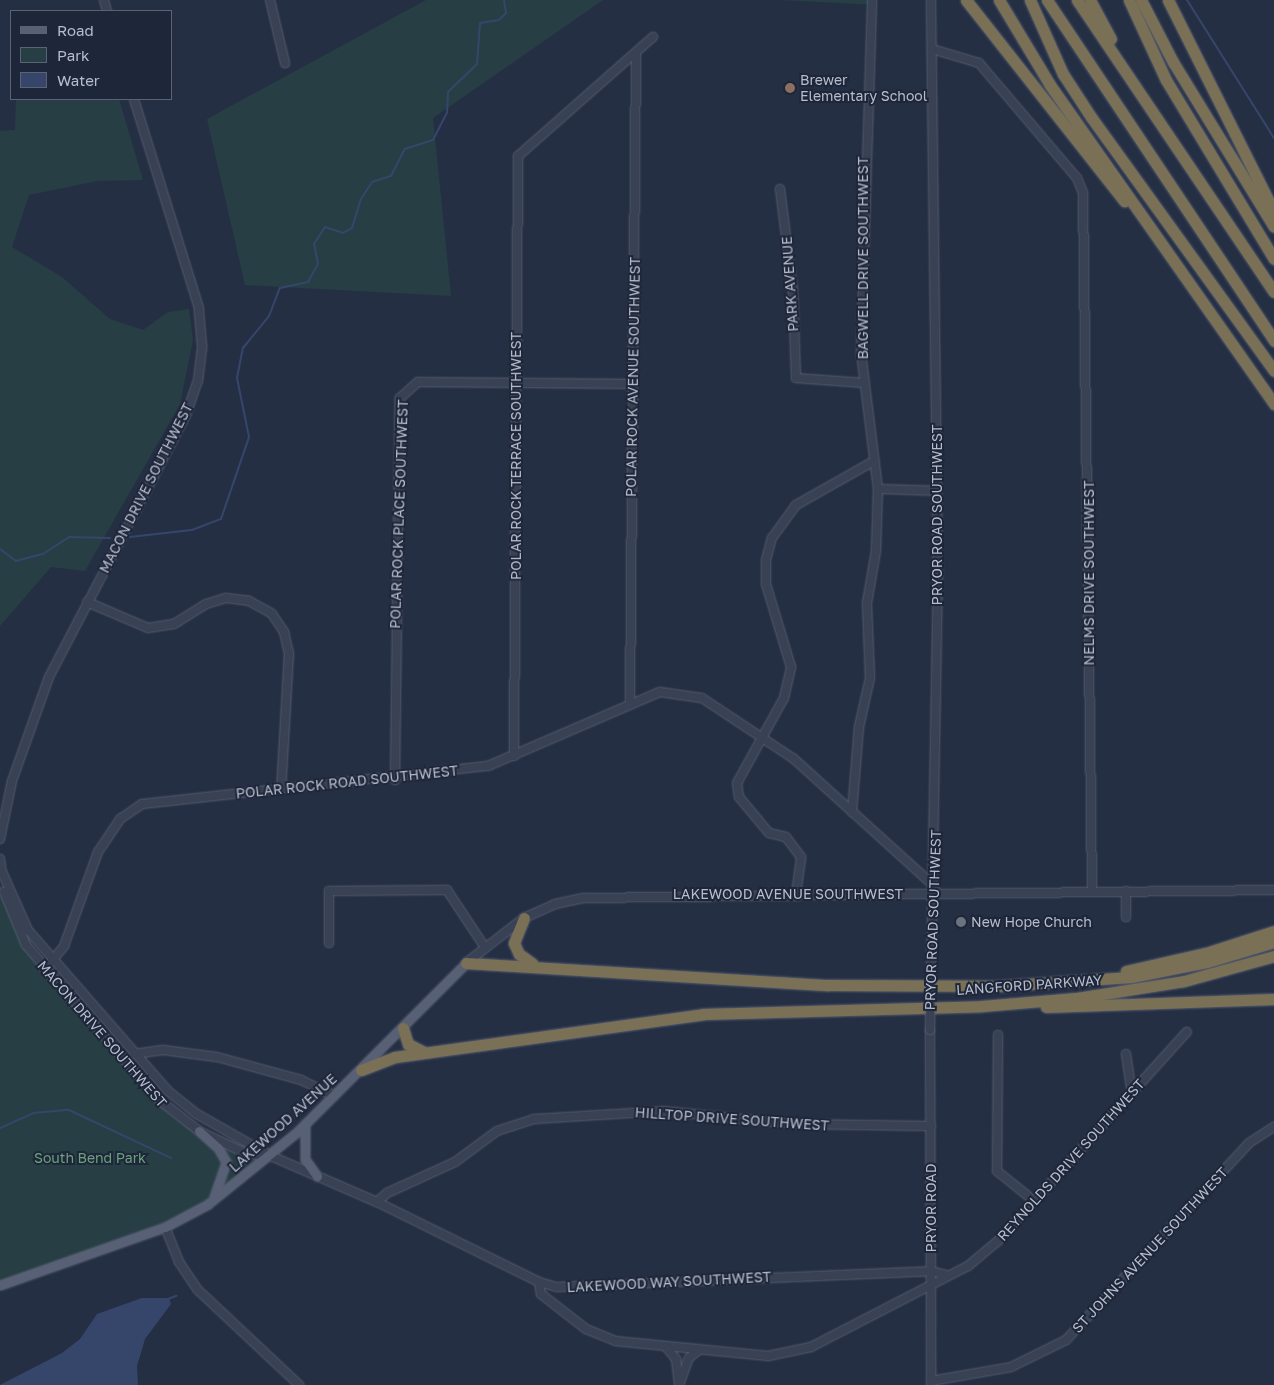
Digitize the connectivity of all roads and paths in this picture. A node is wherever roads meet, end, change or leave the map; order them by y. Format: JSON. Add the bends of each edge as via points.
{"nodes":[{"id":1,"x":270,"y":0,"type":"edge"},
{"id":2,"x":872,"y":0,"type":"edge"},
{"id":3,"x":931,"y":0,"type":"edge"},
{"id":4,"x":966,"y":0,"type":"edge"},
{"id":5,"x":999,"y":0,"type":"edge"},
{"id":6,"x":1030,"y":0,"type":"edge"},
{"id":7,"x":1047,"y":0,"type":"edge"},
{"id":8,"x":1077,"y":0,"type":"edge"},
{"id":9,"x":1090,"y":0,"type":"edge"},
{"id":10,"x":1129,"y":0,"type":"edge"},
{"id":11,"x":1142,"y":0,"type":"edge"},
{"id":12,"x":1168,"y":0,"type":"edge"},
{"id":13,"x":653,"y":37,"type":"dead end"},
{"id":14,"x":932,"y":49,"type":"junction"},
{"id":15,"x":636,"y":53,"type":"junction"},
{"id":16,"x":286,"y":63,"type":"dead end"},
{"id":17,"x":1138,"y":89,"type":"junction"},
{"id":18,"x":134,"y":100,"type":"edge"},
{"id":19,"x":780,"y":190,"type":"dead end"},
{"id":20,"x":1274,"y":212,"type":"edge"},
{"id":21,"x":1274,"y":227,"type":"edge"},
{"id":22,"x":1160,"y":245,"type":"junction"},
{"id":23,"x":1274,"y":259,"type":"edge"},
{"id":24,"x":1274,"y":292,"type":"edge"},
{"id":25,"x":1274,"y":341,"type":"edge"},
{"id":26,"x":1274,"y":371,"type":"edge"},
{"id":27,"x":864,"y":382,"type":"junction"},
{"id":28,"x":516,"y":383,"type":"junction"},
{"id":29,"x":633,"y":384,"type":"junction"},
{"id":30,"x":1274,"y":404,"type":"edge"},
{"id":31,"x":874,"y":461,"type":"junction"},
{"id":32,"x":878,"y":489,"type":"junction"},
{"id":33,"x":937,"y":491,"type":"junction"},
{"id":34,"x":87,"y":602,"type":"junction"},
{"id":35,"x":630,"y":702,"type":"junction"},
{"id":36,"x":760,"y":736,"type":"junction"},
{"id":37,"x":514,"y":756,"type":"junction"},
{"id":38,"x":395,"y":780,"type":"junction"},
{"id":39,"x":281,"y":790,"type":"junction"},
{"id":40,"x":852,"y":812,"type":"junction"},
{"id":41,"x":0,"y":839,"type":"edge"},
{"id":42,"x":0,"y":859,"type":"edge"},
{"id":43,"x":2,"y":872,"type":"junction"},
{"id":44,"x":935,"y":890,"type":"junction"},
{"id":45,"x":1274,"y":890,"type":"edge"},
{"id":46,"x":1092,"y":891,"type":"junction"},
{"id":47,"x":1126,"y":891,"type":"junction"},
{"id":48,"x":796,"y":894,"type":"junction"},
{"id":49,"x":1126,"y":917,"type":"dead end"},
{"id":50,"x":524,"y":918,"type":"junction"},
{"id":51,"x":1274,"y":931,"type":"edge"},
{"id":52,"x":1274,"y":942,"type":"edge"},
{"id":53,"x":329,"y":943,"type":"dead end"},
{"id":54,"x":484,"y":946,"type":"junction"},
{"id":55,"x":1274,"y":956,"type":"edge"},
{"id":56,"x":54,"y":960,"type":"junction"},
{"id":57,"x":466,"y":963,"type":"junction"},
{"id":58,"x":533,"y":964,"type":"junction"},
{"id":59,"x":45,"y":969,"type":"junction"},
{"id":60,"x":1068,"y":984,"type":"junction"},
{"id":61,"x":1274,"y":998,"type":"edge"},
{"id":62,"x":982,"y":1006,"type":"junction"},
{"id":63,"x":403,"y":1028,"type":"junction"},
{"id":64,"x":930,"y":1030,"type":"joint"},
{"id":65,"x":1187,"y":1032,"type":"dead end"},
{"id":66,"x":998,"y":1035,"type":"dead end"},
{"id":67,"x":424,"y":1052,"type":"junction"},
{"id":68,"x":134,"y":1054,"type":"junction"},
{"id":69,"x":1126,"y":1054,"type":"dead end"},
{"id":70,"x":361,"y":1070,"type":"junction"},
{"id":71,"x":1132,"y":1094,"type":"junction"},
{"id":72,"x":334,"y":1096,"type":"junction"},
{"id":73,"x":306,"y":1124,"type":"junction"},
{"id":74,"x":931,"y":1126,"type":"junction"},
{"id":75,"x":1274,"y":1127,"type":"edge"},
{"id":76,"x":199,"y":1131,"type":"junction"},
{"id":77,"x":271,"y":1156,"type":"junction"},
{"id":78,"x":317,"y":1176,"type":"junction"},
{"id":79,"x":1034,"y":1201,"type":"junction"},
{"id":80,"x":211,"y":1202,"type":"junction"},
{"id":81,"x":377,"y":1202,"type":"junction"},
{"id":82,"x":165,"y":1227,"type":"junction"},
{"id":83,"x":931,"y":1271,"type":"junction"},
{"id":84,"x":946,"y":1274,"type":"junction"},
{"id":85,"x":539,"y":1282,"type":"junction"},
{"id":86,"x":0,"y":1285,"type":"edge"},
{"id":87,"x":931,"y":1289,"type":"junction"},
{"id":88,"x":666,"y":1347,"type":"junction"},
{"id":89,"x":699,"y":1350,"type":"junction"},
{"id":90,"x":931,"y":1383,"type":"edge"},
{"id":91,"x":299,"y":1385,"type":"edge"},
{"id":92,"x":679,"y":1385,"type":"edge"}],
"edges":[{"from":1,"to":16,"type":"street"},
{"from":2,"to":27,"type":"street","name":"BAGWELL DRIVE SOUTHWEST","via":[[864,155],[861,353]]},
{"from":3,"to":14,"type":"street","name":"PRYOR ROAD SOUTHWEST"},
{"from":4,"to":22,"type":"highway"},
{"from":5,"to":22,"type":"highway","via":[[1039,69]]},
{"from":6,"to":26,"type":"highway","via":[[1044,37],[1113,151]]},
{"from":7,"to":25,"type":"highway"},
{"from":8,"to":17,"type":"highway"},
{"from":9,"to":17,"type":"highway"},
{"from":10,"to":23,"type":"highway","via":[[1166,80]]},
{"from":11,"to":21,"type":"highway","via":[[1172,62]]},
{"from":12,"to":20,"type":"highway"},
{"from":13,"to":15,"type":"street"},
{"from":14,"to":33,"type":"street","name":"PRYOR ROAD SOUTHWEST"},
{"from":14,"to":46,"type":"street","name":"NELMS DRIVE SOUTHWEST","via":[[979,63],[1077,178],[1083,193]]},
{"from":15,"to":28,"type":"street","name":"POLAR ROCK TERRACE SOUTHWEST","via":[[518,156]]},
{"from":15,"to":29,"type":"street","name":"POLAR ROCK AVENUE SOUTHWEST"},
{"from":17,"to":24,"type":"highway"},
{"from":18,"to":34,"type":"street","name":"MACON DRIVE SOUTHWEST","via":[[199,308],[201,364],[186,415]]},
{"from":19,"to":27,"type":"street","name":"PARK AVENUE","via":[[793,291],[796,378]]},
{"from":22,"to":30,"type":"highway"},
{"from":27,"to":31,"type":"street","name":"BAGWELL DRIVE SOUTHWEST"},
{"from":28,"to":29,"type":"street","name":"POLAR ROCK PLACE SOUTHWEST"},
{"from":28,"to":37,"type":"street","name":"POLAR ROCK TERRACE SOUTHWEST"},
{"from":28,"to":38,"type":"street","name":"POLAR ROCK PLACE SOUTHWEST","via":[[418,382],[400,398]]},
{"from":29,"to":35,"type":"street","name":"POLAR ROCK AVENUE SOUTHWEST"},
{"from":31,"to":32,"type":"street","name":"BAGWELL DRIVE SOUTHWEST"},
{"from":31,"to":36,"type":"street","via":[[796,505],[772,538],[766,584],[791,667],[784,698]]},
{"from":32,"to":33,"type":"street"},
{"from":32,"to":40,"type":"street","name":"BAGWELL DRIVE SOUTHWEST","via":[[876,551],[867,603],[870,678],[859,728]]},
{"from":33,"to":44,"type":"street","name":"PRYOR ROAD SOUTHWEST"},
{"from":34,"to":39,"type":"street","via":[[148,628],[174,624],[206,604],[226,598],[250,601],[272,614],[284,632],[289,654]]},
{"from":34,"to":41,"type":"street","name":"MACON DRIVE SOUTHWEST","via":[[49,677],[24,740]]},
{"from":35,"to":36,"type":"street","name":"POLAR ROCK ROAD SOUTHWEST","via":[[660,692],[691,694]]},
{"from":35,"to":37,"type":"street","name":"POLAR ROCK ROAD SOUTHWEST"},
{"from":36,"to":40,"type":"street","name":"POLAR ROCK ROAD SOUTHWEST","via":[[794,759]]},
{"from":36,"to":48,"type":"street","via":[[737,784],[739,797],[769,833],[786,837],[801,856]]},
{"from":37,"to":38,"type":"street","name":"POLAR ROCK ROAD SOUTHWEST","via":[[488,766]]},
{"from":38,"to":39,"type":"street","name":"POLAR ROCK ROAD SOUTHWEST"},
{"from":39,"to":56,"type":"street","name":"POLAR ROCK ROAD SOUTHWEST","via":[[157,800],[128,812],[98,852],[64,946]]},
{"from":40,"to":44,"type":"street","name":"POLAR ROCK ROAD SOUTHWEST"},
{"from":42,"to":43,"type":"street","name":"MACON DRIVE SOUTHWEST"},
{"from":43,"to":56,"type":"street","name":"MACON DRIVE SOUTHWEST","via":[[16,911]]},
{"from":43,"to":59,"type":"street","name":"MACON DRIVE SOUTHWEST","via":[[16,927]]},
{"from":44,"to":46,"type":"street","name":"LAKEWOOD AVENUE SOUTHWEST"},
{"from":44,"to":48,"type":"street","name":"LAKEWOOD AVENUE SOUTHWEST"},
{"from":44,"to":64,"type":"street","name":"PRYOR ROAD SOUTHWEST","bridge":true},
{"from":45,"to":47,"type":"street","name":"LAKEWOOD AVENUE SOUTHWEST"},
{"from":46,"to":47,"type":"street","name":"LAKEWOOD AVENUE SOUTHWEST"},
{"from":47,"to":49,"type":"street"},
{"from":48,"to":50,"type":"street","name":"LAKEWOOD AVENUE SOUTHWEST","via":[[584,898],[555,904]]},
{"from":50,"to":54,"type":"street","name":"LAKEWOOD AVENUE SOUTHWEST"},
{"from":50,"to":58,"type":"highway","via":[[515,947]]},
{"from":51,"to":60,"type":"highway","via":[[1206,953]]},
{"from":52,"to":60,"type":"highway","name":"LANGFORD PARKWAY","via":[[1178,969]]},
{"from":53,"to":54,"type":"street","via":[[329,891],[447,890]]},
{"from":54,"to":57,"type":"street","name":"LAKEWOOD AVENUE SOUTHWEST"},
{"from":55,"to":62,"type":"highway","name":"LANGFORD PARKWAY","via":[[1152,988]]},
{"from":56,"to":59,"type":"street","name":"POLAR ROCK ROAD SOUTHWEST"},
{"from":56,"to":68,"type":"street","name":"MACON DRIVE SOUTHWEST"},
{"from":57,"to":58,"type":"highway","name":"LANGFORD PARKWAY"},
{"from":57,"to":63,"type":"main road","name":"LAKEWOOD AVENUE"},
{"from":58,"to":60,"type":"highway","name":"LANGFORD PARKWAY","via":[[913,988]]},
{"from":59,"to":76,"type":"street","name":"MACON DRIVE SOUTHWEST","via":[[158,1099]]},
{"from":61,"to":62,"type":"highway","via":[[1077,1008]]},
{"from":62,"to":67,"type":"highway","name":"LANGFORD PARKWAY","via":[[703,1014]]},
{"from":63,"to":67,"type":"highway","via":[[408,1044]]},
{"from":63,"to":70,"type":"main road","name":"LAKEWOOD AVENUE"},
{"from":64,"to":74,"type":"street","name":"PRYOR ROAD"},
{"from":65,"to":71,"type":"street","name":"REYNOLDS DRIVE SOUTHWEST"},
{"from":66,"to":79,"type":"street","via":[[997,1171]]},
{"from":67,"to":70,"type":"highway","name":"LANGFORD PARKWAY","via":[[395,1056]]},
{"from":68,"to":72,"type":"street","via":[[163,1050],[217,1057],[301,1080]]},
{"from":68,"to":77,"type":"street","name":"MACON DRIVE SOUTHWEST","via":[[197,1114]]},
{"from":69,"to":71,"type":"street"},
{"from":70,"to":72,"type":"main road","name":"LAKEWOOD AVENUE"},
{"from":71,"to":79,"type":"street","name":"REYNOLDS DRIVE SOUTHWEST"},
{"from":72,"to":73,"type":"main road","name":"LAKEWOOD AVENUE"},
{"from":73,"to":77,"type":"main road","name":"LAKEWOOD AVENUE"},
{"from":73,"to":78,"type":"main road","via":[[305,1159]]},
{"from":74,"to":81,"type":"street","name":"HILLTOP DRIVE SOUTHWEST","via":[[794,1124],[663,1111],[534,1119],[496,1131],[455,1162],[386,1193]]},
{"from":74,"to":83,"type":"street","name":"PRYOR ROAD"},
{"from":75,"to":90,"type":"street","name":"ST JOHNS AVENUE SOUTHWEST","via":[[1249,1143],[1066,1340],[1011,1367]]},
{"from":76,"to":77,"type":"street","name":"MACON DRIVE SOUTHWEST","via":[[247,1154]]},
{"from":76,"to":80,"type":"main road","via":[[218,1148],[226,1162],[224,1178]]},
{"from":77,"to":78,"type":"street","name":"LAKEWOOD WAY SOUTHWEST"},
{"from":77,"to":80,"type":"main road","name":"LAKEWOOD AVENUE"},
{"from":78,"to":81,"type":"street","name":"LAKEWOOD WAY SOUTHWEST"},
{"from":79,"to":84,"type":"street","name":"REYNOLDS DRIVE SOUTHWEST","via":[[968,1266]]},
{"from":80,"to":82,"type":"main road","name":"LAKEWOOD AVENUE"},
{"from":81,"to":85,"type":"street","name":"LAKEWOOD WAY SOUTHWEST"},
{"from":82,"to":86,"type":"main road","name":"LAKEWOOD AVENUE"},
{"from":82,"to":91,"type":"street","via":[[179,1262],[198,1290]]},
{"from":83,"to":84,"type":"street","name":"LAKEWOOD WAY SOUTHWEST"},
{"from":83,"to":85,"type":"street","name":"LAKEWOOD WAY SOUTHWEST","via":[[562,1287]]},
{"from":83,"to":87,"type":"street","name":"PRYOR ROAD"},
{"from":84,"to":87,"type":"street"},
{"from":85,"to":88,"type":"street","via":[[541,1294],[592,1332],[615,1341]]},
{"from":87,"to":89,"type":"street","via":[[790,1354]]},
{"from":87,"to":90,"type":"street","name":"PRYOR ROAD"},
{"from":88,"to":89,"type":"street"},
{"from":88,"to":92,"type":"street","via":[[676,1359]]},
{"from":89,"to":92,"type":"street","via":[[688,1358]]}]}
